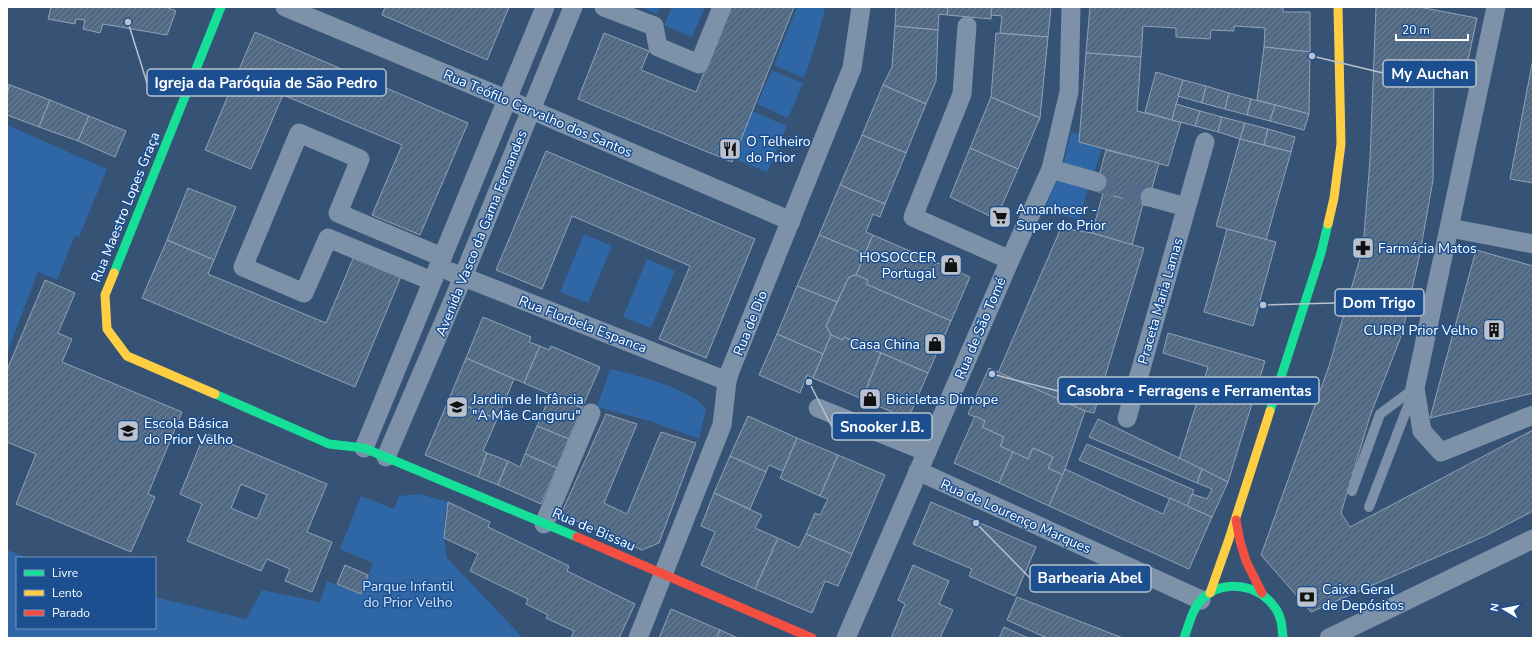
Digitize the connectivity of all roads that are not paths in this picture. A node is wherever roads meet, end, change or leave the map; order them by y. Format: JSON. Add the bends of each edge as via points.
{"nodes":[{"id":1,"x":221,"y":7,"type":"edge"},
{"id":2,"x":285,"y":7,"type":"edge"},
{"id":3,"x":545,"y":7,"type":"edge"},
{"id":4,"x":573,"y":7,"type":"edge"},
{"id":5,"x":604,"y":7,"type":"edge"},
{"id":6,"x":722,"y":7,"type":"edge"},
{"id":7,"x":861,"y":7,"type":"edge"},
{"id":8,"x":1071,"y":7,"type":"edge"},
{"id":9,"x":1338,"y":7,"type":"edge"},
{"id":10,"x":1496,"y":7,"type":"edge"},
{"id":11,"x":967,"y":26,"type":"dead end"},
{"id":12,"x":506,"y":99,"type":"junction"},
{"id":13,"x":531,"y":110,"type":"junction"},
{"id":14,"x":1205,"y":142,"type":"dead end"},
{"id":15,"x":1051,"y":169,"type":"junction"},
{"id":16,"x":1097,"y":182,"type":"tunnel mouth"},
{"id":17,"x":1150,"y":197,"type":"tunnel mouth"},
{"id":18,"x":1186,"y":207,"type":"junction"},
{"id":19,"x":338,"y":213,"type":"junction"},
{"id":20,"x":791,"y":221,"type":"junction"},
{"id":21,"x":1450,"y":228,"type":"junction"},
{"id":22,"x":328,"y":238,"type":"junction"},
{"id":23,"x":1533,"y":244,"type":"edge"},
{"id":24,"x":1010,"y":260,"type":"junction"},
{"id":25,"x":438,"y":268,"type":"junction"},
{"id":26,"x":463,"y":277,"type":"junction"},
{"id":27,"x":727,"y":381,"type":"junction"},
{"id":28,"x":1415,"y":388,"type":"junction"},
{"id":29,"x":818,"y":408,"type":"dead end"},
{"id":30,"x":591,"y":413,"type":"dead end"},
{"id":31,"x":1533,"y":415,"type":"edge"},
{"id":32,"x":1127,"y":418,"type":"dead end"},
{"id":33,"x":364,"y":448,"type":"junction"},
{"id":34,"x":927,"y":452,"type":"junction"},
{"id":35,"x":386,"y":457,"type":"junction"},
{"id":36,"x":918,"y":471,"type":"junction"},
{"id":37,"x":1352,"y":491,"type":"dead end"},
{"id":38,"x":1369,"y":507,"type":"dead end"},
{"id":39,"x":1236,"y":517,"type":"junction"},
{"id":40,"x":544,"y":524,"type":"junction"},
{"id":41,"x":1533,"y":538,"type":"edge"},
{"id":42,"x":663,"y":573,"type":"junction"},
{"id":43,"x":1262,"y":593,"type":"junction"},
{"id":44,"x":1206,"y":596,"type":"junction"},
{"id":45,"x":1188,"y":628,"type":"junction"},
{"id":46,"x":638,"y":638,"type":"edge"},
{"id":47,"x":812,"y":638,"type":"edge"},
{"id":48,"x":846,"y":638,"type":"edge"},
{"id":49,"x":1184,"y":638,"type":"edge"},
{"id":50,"x":1189,"y":638,"type":"edge"},
{"id":51,"x":1283,"y":638,"type":"edge"},
{"id":52,"x":1329,"y":638,"type":"edge"}],
"edges":[{"from":1,"to":33,"type":"street","name":"Rua Maestro Lopes Graça","via":[[104,295],[107,329],[127,356],[329,444]]},
{"from":2,"to":12,"type":"street","name":"Rua Teófilo Carvalho dos Santos"},
{"from":3,"to":12,"type":"street","name":"Avenida Vasco da Gama Fernandes"},
{"from":4,"to":13,"type":"street","name":"Avenida Vasco da Gama Fernandes"},
{"from":5,"to":6,"type":"street","via":[[654,26],[658,47],[699,64]]},
{"from":7,"to":20,"type":"street","name":"Rua de Dio","via":[[852,68]]},
{"from":8,"to":15,"type":"street","name":"Rua de São Tomé","via":[[1069,92]]},
{"from":9,"to":39,"type":"street","via":[[1341,144],[1334,198],[1321,254]]},
{"from":10,"to":21,"type":"street"},
{"from":11,"to":24,"type":"street","via":[[962,94],[913,217]]},
{"from":12,"to":13,"type":"street","name":"Rua Teófilo Carvalho dos Santos"},
{"from":12,"to":25,"type":"street","name":"Avenida Vasco da Gama Fernandes"},
{"from":13,"to":20,"type":"street","name":"Rua Teófilo Carvalho dos Santos"},
{"from":13,"to":26,"type":"street","name":"Avenida Vasco da Gama Fernandes"},
{"from":14,"to":18,"type":"street","name":"Praceta Maria Lamas"},
{"from":15,"to":16,"type":"street"},
{"from":15,"to":24,"type":"street","name":"Rua de São Tomé"},
{"from":17,"to":18,"type":"street"},
{"from":18,"to":32,"type":"street","name":"Praceta Maria Lamas"},
{"from":19,"to":22,"type":"street"},
{"from":19,"to":22,"type":"street","via":[[360,159],[299,133],[243,267],[304,293]]},
{"from":19,"to":25,"type":"street"},
{"from":20,"to":27,"type":"street","name":"Rua de Dio"},
{"from":21,"to":23,"type":"street"},
{"from":21,"to":28,"type":"street"},
{"from":22,"to":25,"type":"street"},
{"from":24,"to":34,"type":"street","name":"Rua de São Tomé"},
{"from":25,"to":26,"type":"street","name":"Rua Florbela Espanca"},
{"from":25,"to":33,"type":"street","name":"Avenida Vasco da Gama Fernandes"},
{"from":26,"to":27,"type":"street","name":"Rua Florbela Espanca"},
{"from":26,"to":35,"type":"street","name":"Avenida Vasco da Gama Fernandes"},
{"from":27,"to":42,"type":"street","name":"Rua de Dio","via":[[722,425]]},
{"from":28,"to":31,"type":"street","via":[[1422,431],[1441,452]]},
{"from":28,"to":37,"type":"lane","via":[[1380,414]]},
{"from":28,"to":38,"type":"lane"},
{"from":29,"to":34,"type":"street"},
{"from":30,"to":40,"type":"street"},
{"from":33,"to":35,"type":"street","name":"Rua de Bissau"},
{"from":34,"to":36,"type":"street","name":"Rua de São Tomé"},
{"from":35,"to":40,"type":"street","name":"Rua de Bissau"},
{"from":36,"to":44,"type":"street","name":"Rua de Lourenço Marques"},
{"from":36,"to":48,"type":"street","name":"Rua de São Tomé"},
{"from":39,"to":43,"type":"street","via":[[1246,561]]},
{"from":39,"to":44,"type":"street"},
{"from":40,"to":42,"type":"street","name":"Rua de Bissau"},
{"from":41,"to":52,"type":"street"},
{"from":42,"to":46,"type":"street","name":"Rua de Dio"},
{"from":42,"to":47,"type":"street","name":"Rua de Bissau"},
{"from":43,"to":44,"type":"street","via":[[1246,586],[1231,585]]},
{"from":43,"to":51,"type":"street","via":[[1274,605],[1282,620]]},
{"from":44,"to":45,"type":"street","via":[[1194,613]]},
{"from":45,"to":49,"type":"street"},
{"from":45,"to":50,"type":"street"}]}
